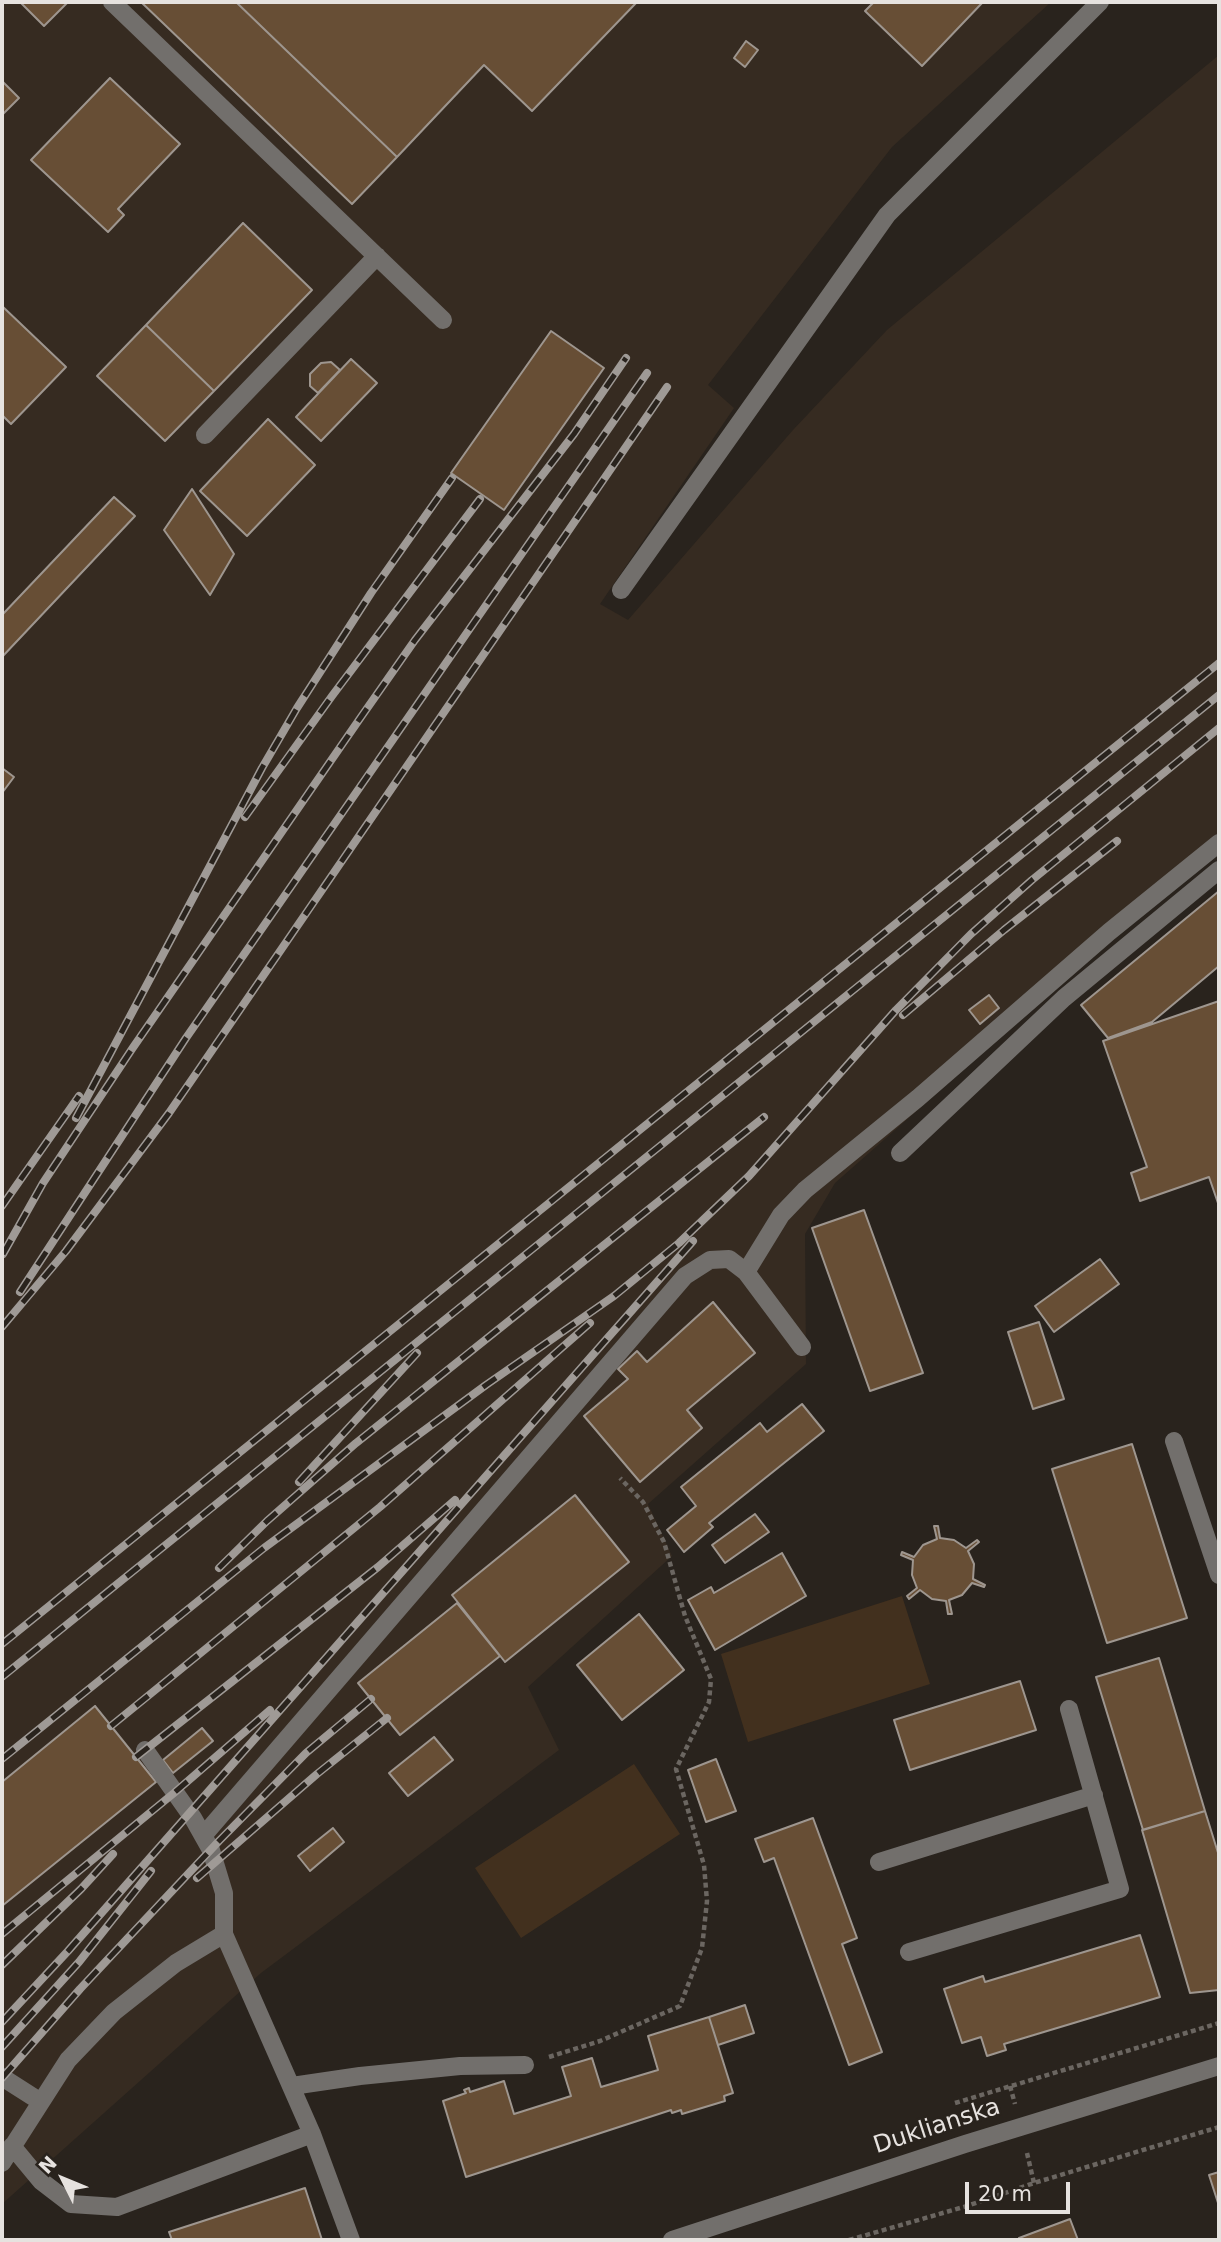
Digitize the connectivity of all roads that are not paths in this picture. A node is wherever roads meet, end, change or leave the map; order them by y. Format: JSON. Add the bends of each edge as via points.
{"nodes":[{"id":1,"x":112,"y":2,"type":"edge"},
{"id":2,"x":1100,"y":2,"type":"edge"},
{"id":3,"x":377,"y":256,"type":"junction"},
{"id":4,"x":443,"y":320,"type":"dead end"},
{"id":5,"x":205,"y":435,"type":"dead end"},
{"id":6,"x":621,"y":590,"type":"dead end"},
{"id":7,"x":1219,"y":843,"type":"edge"},
{"id":8,"x":1219,"y":870,"type":"edge"},
{"id":9,"x":900,"y":1153,"type":"dead end"},
{"id":10,"x":746,"y":1272,"type":"junction"},
{"id":11,"x":802,"y":1347,"type":"dead end"},
{"id":12,"x":1174,"y":1441,"type":"dead end"},
{"id":13,"x":1219,"y":1575,"type":"edge"},
{"id":14,"x":1069,"y":1709,"type":"dead end"},
{"id":15,"x":145,"y":1751,"type":"dead end"},
{"id":16,"x":1094,"y":1795,"type":"junction"},
{"id":17,"x":203,"y":1836,"type":"junction"},
{"id":18,"x":879,"y":1862,"type":"dead end"},
{"id":19,"x":224,"y":1934,"type":"junction"},
{"id":20,"x":909,"y":1952,"type":"dead end"},
{"id":21,"x":525,"y":2065,"type":"road end"},
{"id":22,"x":1219,"y":2066,"type":"edge"},
{"id":23,"x":2,"y":2077,"type":"edge"},
{"id":24,"x":292,"y":2086,"type":"junction"},
{"id":25,"x":41,"y":2102,"type":"junction"},
{"id":26,"x":312,"y":2134,"type":"junction"},
{"id":27,"x":12,"y":2146,"type":"junction"},
{"id":28,"x":2,"y":2163,"type":"edge"},
{"id":29,"x":351,"y":2240,"type":"edge"},
{"id":30,"x":672,"y":2240,"type":"edge"}],
"edges":[{"from":1,"to":3,"type":"street"},
{"from":2,"to":6,"type":"street","via":[[887,215]]},
{"from":3,"to":4,"type":"street"},
{"from":3,"to":5,"type":"street"},
{"from":7,"to":10,"type":"street","via":[[805,1191],[781,1214]]},
{"from":8,"to":9,"type":"street","via":[[1064,998]]},
{"from":10,"to":11,"type":"street"},
{"from":10,"to":17,"type":"street","via":[[729,1259],[710,1260],[685,1276]]},
{"from":12,"to":13,"type":"street"},
{"from":14,"to":16,"type":"street"},
{"from":15,"to":17,"type":"street"},
{"from":16,"to":18,"type":"street"},
{"from":16,"to":20,"type":"street","via":[[1120,1889]]},
{"from":17,"to":19,"type":"street","via":[[224,1893]]},
{"from":19,"to":24,"type":"street"},
{"from":19,"to":25,"type":"street","via":[[176,1963],[114,2012],[68,2060]]},
{"from":21,"to":24,"type":"street","via":[[447,2067]]},
{"from":22,"to":30,"type":"street","name":"Duklianska"},
{"from":23,"to":25,"type":"street"},
{"from":24,"to":26,"type":"street"},
{"from":25,"to":27,"type":"street"},
{"from":26,"to":27,"type":"street","via":[[117,2207],[71,2204],[41,2181]]},
{"from":26,"to":29,"type":"street"},
{"from":27,"to":28,"type":"street"}]}
